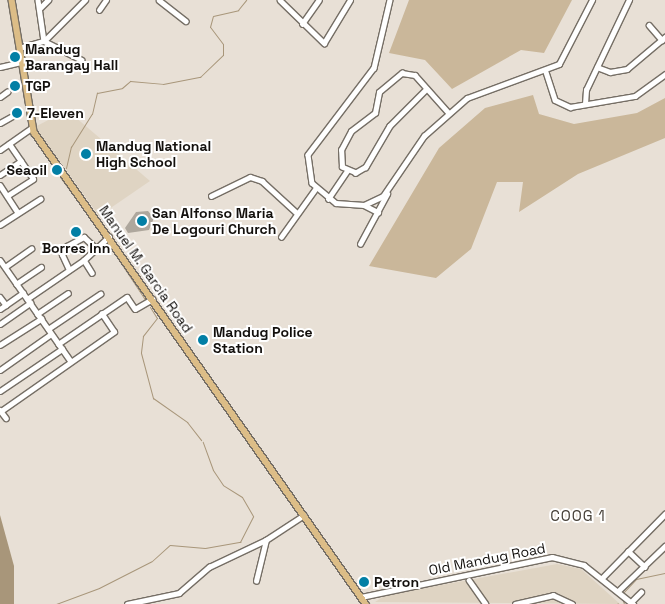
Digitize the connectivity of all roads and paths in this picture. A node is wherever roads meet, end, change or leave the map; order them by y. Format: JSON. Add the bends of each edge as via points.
{"nodes":[{"id":1,"x":12,"y":0,"type":"edge"},
{"id":2,"x":38,"y":0,"type":"edge"},
{"id":3,"x":48,"y":0,"type":"edge"},
{"id":4,"x":85,"y":0,"type":"edge"},
{"id":5,"x":106,"y":0,"type":"edge"},
{"id":6,"x":159,"y":0,"type":"edge"},
{"id":7,"x":319,"y":0,"type":"edge"},
{"id":8,"x":350,"y":0,"type":"edge"},
{"id":9,"x":390,"y":0,"type":"edge"},
{"id":10,"x":592,"y":0,"type":"edge"},
{"id":11,"x":629,"y":0,"type":"edge"},
{"id":12,"x":284,"y":1,"type":"edge"},
{"id":13,"x":39,"y":9,"type":"junction"},
{"id":14,"x":99,"y":10,"type":"dead end"},
{"id":15,"x":186,"y":21,"type":"dead end"},
{"id":16,"x":302,"y":24,"type":"junction"},
{"id":17,"x":648,"y":26,"type":"dead end"},
{"id":18,"x":664,"y":38,"type":"edge"},
{"id":19,"x":44,"y":41,"type":"junction"},
{"id":20,"x":19,"y":48,"type":"junction"},
{"id":21,"x":82,"y":60,"type":"dead end"},
{"id":22,"x":21,"y":62,"type":"junction"},
{"id":23,"x":0,"y":67,"type":"edge"},
{"id":24,"x":597,"y":67,"type":"junction"},
{"id":25,"x":546,"y":72,"type":"junction"},
{"id":26,"x":665,"y":74,"type":"edge"},
{"id":27,"x":427,"y":89,"type":"junction"},
{"id":28,"x":7,"y":92,"type":"dead end"},
{"id":29,"x":0,"y":97,"type":"edge"},
{"id":30,"x":585,"y":104,"type":"junction"},
{"id":31,"x":449,"y":113,"type":"junction"},
{"id":32,"x":11,"y":116,"type":"dead end"},
{"id":33,"x":0,"y":123,"type":"edge"},
{"id":34,"x":32,"y":128,"type":"junction"},
{"id":35,"x":0,"y":143,"type":"edge"},
{"id":36,"x":9,"y":144,"type":"junction"},
{"id":37,"x":2,"y":149,"type":"edge"},
{"id":38,"x":21,"y":161,"type":"junction"},
{"id":39,"x":347,"y":171,"type":"junction"},
{"id":40,"x":0,"y":175,"type":"edge"},
{"id":41,"x":0,"y":185,"type":"edge"},
{"id":42,"x":316,"y":188,"type":"junction"},
{"id":43,"x":389,"y":190,"type":"junction"},
{"id":44,"x":7,"y":196,"type":"junction"},
{"id":45,"x":211,"y":196,"type":"dead end"},
{"id":46,"x":40,"y":199,"type":"dead end"},
{"id":47,"x":328,"y":199,"type":"junction"},
{"id":48,"x":364,"y":205,"type":"junction"},
{"id":49,"x":296,"y":212,"type":"junction"},
{"id":50,"x":378,"y":212,"type":"junction"},
{"id":51,"x":18,"y":213,"type":"junction"},
{"id":52,"x":0,"y":225,"type":"edge"},
{"id":53,"x":109,"y":237,"type":"junction"},
{"id":54,"x":281,"y":237,"type":"dead end"},
{"id":55,"x":360,"y":244,"type":"dead end"},
{"id":56,"x":96,"y":248,"type":"junction"},
{"id":57,"x":31,"y":249,"type":"dead end"},
{"id":58,"x":0,"y":260,"type":"edge"},
{"id":59,"x":84,"y":260,"type":"junction"},
{"id":60,"x":5,"y":267,"type":"junction"},
{"id":61,"x":40,"y":267,"type":"dead end"},
{"id":62,"x":69,"y":270,"type":"junction"},
{"id":63,"x":92,"y":272,"type":"dead end"},
{"id":64,"x":16,"y":284,"type":"junction"},
{"id":65,"x":23,"y":293,"type":"junction"},
{"id":66,"x":68,"y":293,"type":"dead end"},
{"id":67,"x":100,"y":294,"type":"dead end"},
{"id":68,"x":0,"y":297,"type":"edge"},
{"id":69,"x":152,"y":299,"type":"junction"},
{"id":70,"x":28,"y":301,"type":"junction"},
{"id":71,"x":6,"y":305,"type":"junction"},
{"id":72,"x":0,"y":309,"type":"edge"},
{"id":73,"x":77,"y":313,"type":"junction"},
{"id":74,"x":37,"y":314,"type":"junction"},
{"id":75,"x":102,"y":314,"type":"junction"},
{"id":76,"x":41,"y":319,"type":"junction"},
{"id":77,"x":84,"y":323,"type":"junction"},
{"id":78,"x":0,"y":324,"type":"edge"},
{"id":79,"x":50,"y":332,"type":"junction"},
{"id":80,"x":0,"y":344,"type":"edge"},
{"id":81,"x":58,"y":344,"type":"junction"},
{"id":82,"x":62,"y":349,"type":"junction"},
{"id":83,"x":70,"y":360,"type":"junction"},
{"id":84,"x":0,"y":370,"type":"edge"},
{"id":85,"x":0,"y":391,"type":"edge"},
{"id":86,"x":0,"y":410,"type":"edge"},
{"id":87,"x":6,"y":418,"type":"dead end"},
{"id":88,"x":665,"y":514,"type":"edge"},
{"id":89,"x":304,"y":515,"type":"junction"},
{"id":90,"x":266,"y":540,"type":"junction"},
{"id":91,"x":665,"y":546,"type":"edge"},
{"id":92,"x":628,"y":551,"type":"junction"},
{"id":93,"x":644,"y":567,"type":"junction"},
{"id":94,"x":602,"y":578,"type":"junction"},
{"id":95,"x":469,"y":580,"type":"dead end"},
{"id":96,"x":256,"y":581,"type":"dead end"},
{"id":97,"x":641,"y":592,"type":"dead end"},
{"id":98,"x":621,"y":593,"type":"junction"},
{"id":99,"x":361,"y":597,"type":"junction"},
{"id":100,"x":632,"y":603,"type":"edge"},
{"id":101,"x":127,"y":604,"type":"edge"},
{"id":102,"x":366,"y":604,"type":"edge"},
{"id":103,"x":486,"y":604,"type":"edge"},
{"id":104,"x":515,"y":604,"type":"edge"},
{"id":105,"x":572,"y":604,"type":"edge"}],
"edges":[{"from":1,"to":20,"type":"main road","name":"Manuel M. Garcia Road"},
{"from":2,"to":13,"type":"street"},
{"from":3,"to":13,"type":"street"},
{"from":4,"to":19,"type":"street"},
{"from":5,"to":14,"type":"street"},
{"from":6,"to":15,"type":"street"},
{"from":7,"to":16,"type":"street"},
{"from":8,"to":16,"type":"street","via":[[324,43]]},
{"from":9,"to":42,"type":"street","via":[[374,68],[308,155],[308,172]]},
{"from":10,"to":25,"type":"street","via":[[563,60]]},
{"from":11,"to":24,"type":"street"},
{"from":12,"to":16,"type":"street"},
{"from":13,"to":19,"type":"street"},
{"from":17,"to":18,"type":"street"},
{"from":18,"to":24,"type":"street","via":[[627,69],[610,72]]},
{"from":19,"to":20,"type":"street"},
{"from":19,"to":21,"type":"street"},
{"from":20,"to":22,"type":"main road","name":"Manuel M. Garcia Road"},
{"from":22,"to":23,"type":"street"},
{"from":22,"to":34,"type":"main road","name":"Manuel M. Garcia Road"},
{"from":24,"to":30,"type":"street"},
{"from":25,"to":30,"type":"street","via":[[558,104]]},
{"from":25,"to":31,"type":"street","via":[[474,95]]},
{"from":26,"to":30,"type":"street","via":[[635,96]]},
{"from":27,"to":31,"type":"street"},
{"from":27,"to":39,"type":"street","via":[[390,126],[366,167],[356,173]]},
{"from":27,"to":39,"type":"street","via":[[414,75],[405,73],[379,92],[377,110],[351,131],[341,150]]},
{"from":28,"to":29,"type":"street"},
{"from":31,"to":43,"type":"street","via":[[424,136]]},
{"from":32,"to":33,"type":"street"},
{"from":34,"to":36,"type":"street"},
{"from":34,"to":53,"type":"main road","name":"Manuel M. Garcia Road"},
{"from":35,"to":37,"type":"street"},
{"from":36,"to":37,"type":"street"},
{"from":36,"to":38,"type":"street"},
{"from":38,"to":40,"type":"street"},
{"from":38,"to":44,"type":"street","via":[[33,179]]},
{"from":39,"to":47,"type":"street"},
{"from":41,"to":44,"type":"street"},
{"from":42,"to":47,"type":"street"},
{"from":42,"to":49,"type":"street"},
{"from":43,"to":48,"type":"street"},
{"from":43,"to":50,"type":"street"},
{"from":44,"to":51,"type":"street"},
{"from":45,"to":49,"type":"street","via":[[250,177],[262,181]]},
{"from":46,"to":51,"type":"street"},
{"from":47,"to":48,"type":"street"},
{"from":48,"to":50,"type":"street"},
{"from":49,"to":54,"type":"street"},
{"from":50,"to":55,"type":"street"},
{"from":51,"to":52,"type":"street"},
{"from":53,"to":56,"type":"street"},
{"from":53,"to":69,"type":"main road","name":"Manuel M. Garcia Road"},
{"from":56,"to":59,"type":"street"},
{"from":56,"to":62,"type":"street","via":[[84,238],[68,246],[62,255]]},
{"from":57,"to":60,"type":"street"},
{"from":58,"to":60,"type":"street"},
{"from":59,"to":62,"type":"street"},
{"from":59,"to":63,"type":"street"},
{"from":60,"to":64,"type":"street"},
{"from":61,"to":64,"type":"street"},
{"from":62,"to":70,"type":"street"},
{"from":64,"to":65,"type":"street"},
{"from":65,"to":70,"type":"street"},
{"from":65,"to":71,"type":"street"},
{"from":66,"to":74,"type":"street"},
{"from":67,"to":73,"type":"street"},
{"from":68,"to":71,"type":"street"},
{"from":69,"to":75,"type":"street","via":[[135,309],[127,297]]},
{"from":69,"to":89,"type":"main road","name":"Manuel M. Garcia Road"},
{"from":70,"to":74,"type":"street"},
{"from":70,"to":78,"type":"street"},
{"from":71,"to":72,"type":"street"},
{"from":73,"to":77,"type":"street"},
{"from":73,"to":79,"type":"street"},
{"from":74,"to":76,"type":"street"},
{"from":75,"to":77,"type":"street"},
{"from":75,"to":83,"type":"street","via":[[114,332]]},
{"from":76,"to":79,"type":"street"},
{"from":76,"to":80,"type":"street"},
{"from":77,"to":81,"type":"street"},
{"from":79,"to":81,"type":"street"},
{"from":79,"to":84,"type":"street"},
{"from":81,"to":82,"type":"street"},
{"from":82,"to":83,"type":"street"},
{"from":82,"to":85,"type":"street"},
{"from":83,"to":86,"type":"street"},
{"from":86,"to":87,"type":"street"},
{"from":88,"to":92,"type":"street"},
{"from":89,"to":90,"type":"street"},
{"from":89,"to":99,"type":"main road","name":"Manuel M. Garcia Road"},
{"from":90,"to":96,"type":"street"},
{"from":90,"to":101,"type":"street","via":[[209,567],[179,593]]},
{"from":91,"to":93,"type":"street"},
{"from":92,"to":93,"type":"street"},
{"from":92,"to":94,"type":"street"},
{"from":93,"to":98,"type":"street"},
{"from":94,"to":98,"type":"street","name":"Old Mandug Road"},
{"from":94,"to":99,"type":"street","name":"Old Mandug Road","via":[[578,562],[552,557]]},
{"from":95,"to":103,"type":"street"},
{"from":97,"to":100,"type":"street"},
{"from":98,"to":100,"type":"street","name":"Old Mandug Road"},
{"from":99,"to":102,"type":"main road","name":"Manuel M. Garcia Road"},
{"from":104,"to":105,"type":"street","via":[[553,595]]}]}
